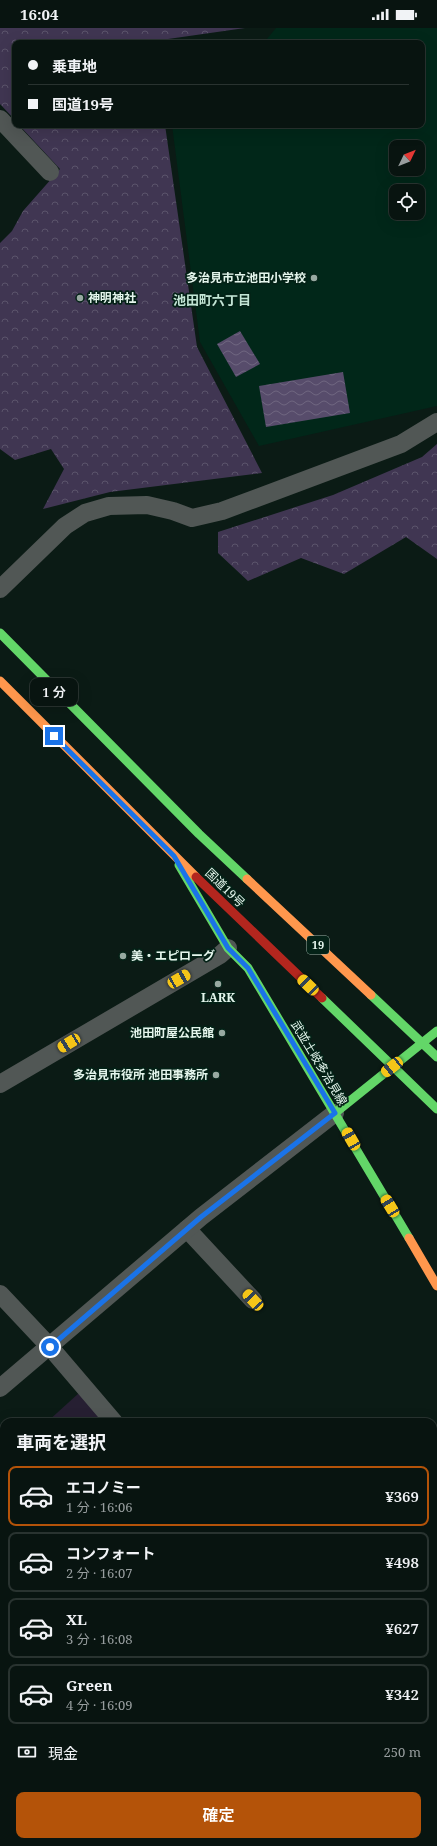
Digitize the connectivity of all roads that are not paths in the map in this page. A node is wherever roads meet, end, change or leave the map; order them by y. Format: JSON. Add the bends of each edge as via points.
{"nodes":[{"id":1,"x":0,"y":118,"type":"edge"},
{"id":2,"x":50,"y":172,"type":"dead end"},
{"id":3,"x":437,"y":422,"type":"edge"},
{"id":4,"x":0,"y":589,"type":"edge"},
{"id":5,"x":0,"y":633,"type":"edge"},
{"id":6,"x":0,"y":681,"type":"edge"},
{"id":7,"x":174,"y":856,"type":"junction"},
{"id":8,"x":228,"y":948,"type":"junction"},
{"id":9,"x":437,"y":1031,"type":"edge"},
{"id":10,"x":422,"y":1043,"type":"junction"},
{"id":11,"x":437,"y":1057,"type":"edge"},
{"id":12,"x":392,"y":1067,"type":"junction"},
{"id":13,"x":0,"y":1084,"type":"edge"},
{"id":14,"x":437,"y":1109,"type":"edge"},
{"id":15,"x":335,"y":1113,"type":"junction"},
{"id":16,"x":187,"y":1229,"type":"junction"},
{"id":17,"x":437,"y":1286,"type":"edge"},
{"id":18,"x":0,"y":1294,"type":"edge"},
{"id":19,"x":253,"y":1300,"type":"dead end"},
{"id":20,"x":50,"y":1347,"type":"junction"},
{"id":21,"x":0,"y":1388,"type":"edge"},
{"id":22,"x":111,"y":1418,"type":"edge"}],
"edges":[{"from":1,"to":2,"type":"street"},
{"from":3,"to":4,"type":"street","via":[[401,444],[222,511],[192,518],[173,510],[147,505],[109,506],[85,513],[65,526]]},
{"from":5,"to":10,"type":"main road","name":"国道19号","number":"19","via":[[199,834]]},
{"from":6,"to":7,"type":"main road","name":"国道19号"},
{"from":7,"to":8,"type":"main road","name":"武並土岐多治見線"},
{"from":7,"to":12,"type":"main road","name":"国道19号"},
{"from":8,"to":13,"type":"street"},
{"from":8,"to":15,"type":"main road","name":"武並土岐多治見線","via":[[248,968]]},
{"from":9,"to":10,"type":"main road"},
{"from":10,"to":11,"type":"main road","name":"国道19号","number":"19"},
{"from":10,"to":12,"type":"main road"},
{"from":12,"to":14,"type":"main road","name":"国道19号"},
{"from":12,"to":15,"type":"main road"},
{"from":15,"to":16,"type":"street"},
{"from":15,"to":17,"type":"main road","name":"武並土岐多治見線"},
{"from":16,"to":19,"type":"street"},
{"from":16,"to":20,"type":"street"},
{"from":18,"to":20,"type":"street"},
{"from":20,"to":21,"type":"street"},
{"from":20,"to":22,"type":"street"}]}
